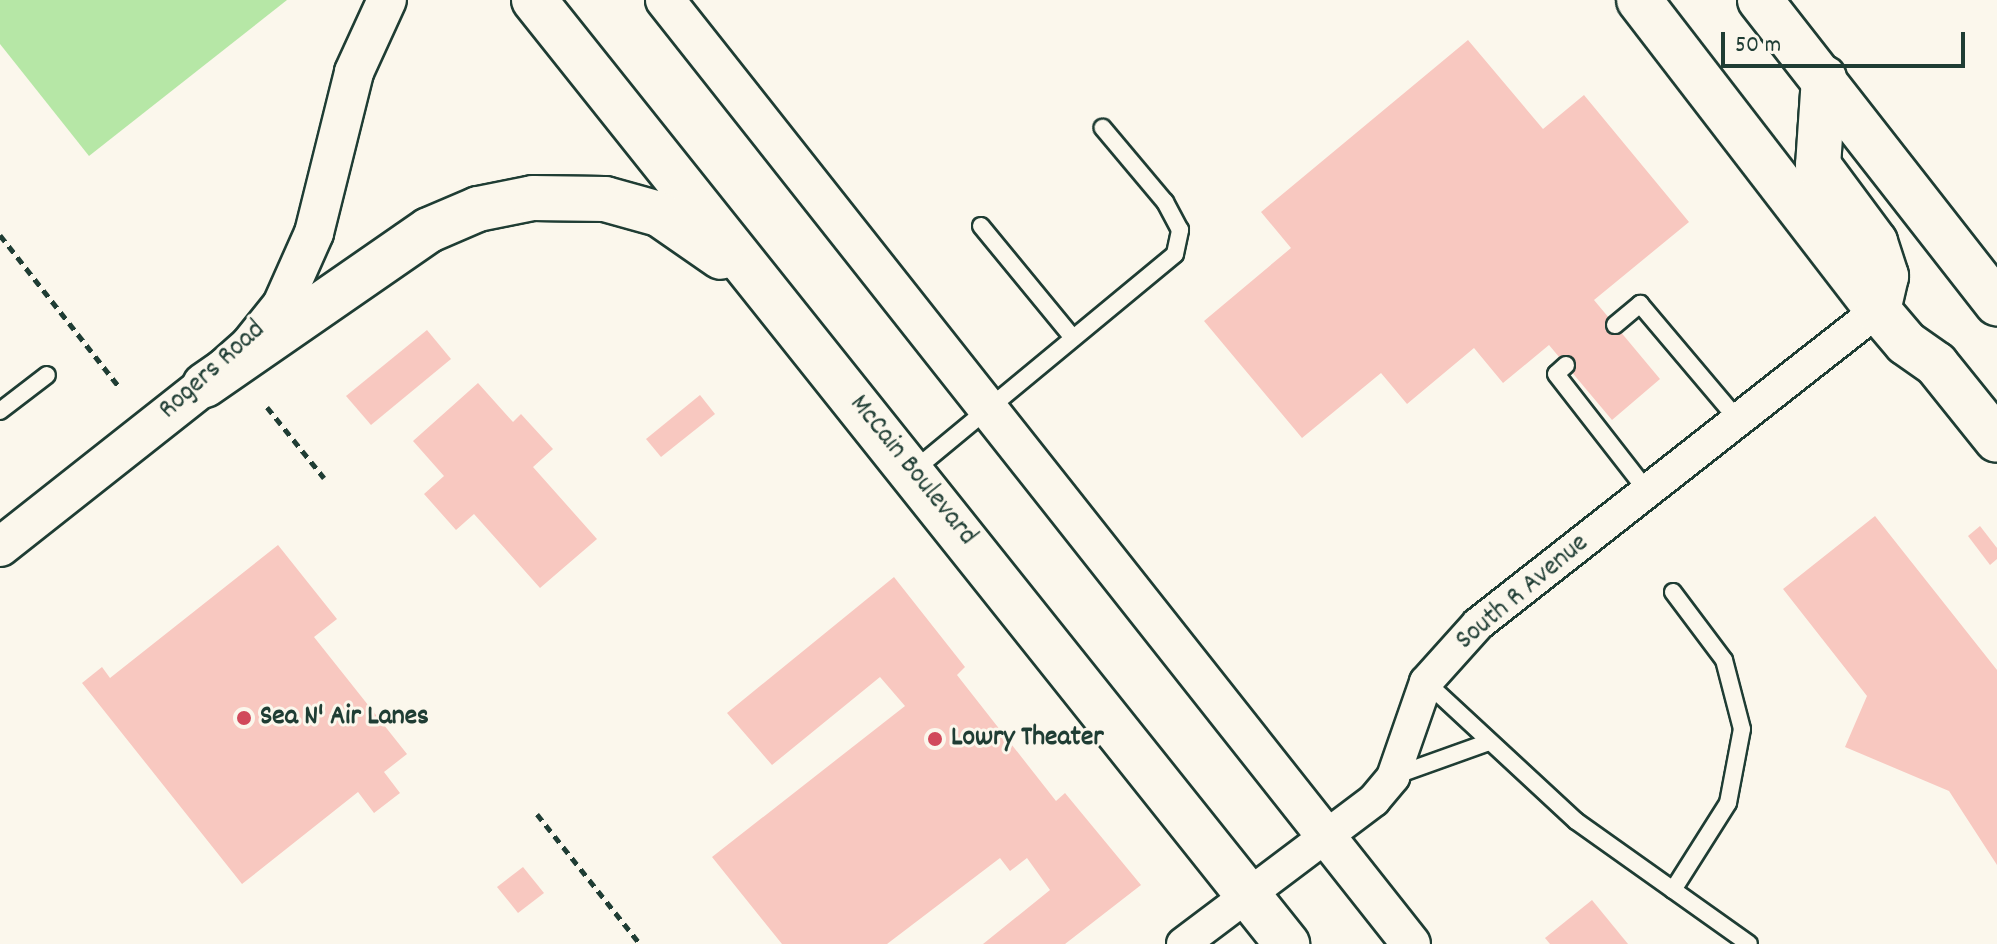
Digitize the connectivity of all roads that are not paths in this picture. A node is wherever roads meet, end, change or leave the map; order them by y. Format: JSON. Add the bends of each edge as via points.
{"nodes":[{"id":1,"x":387,"y":0,"type":"edge"},
{"id":2,"x":534,"y":0,"type":"edge"},
{"id":3,"x":665,"y":0,"type":"edge"},
{"id":4,"x":1639,"y":0,"type":"edge"},
{"id":5,"x":1760,"y":0,"type":"edge"},
{"id":6,"x":1824,"y":78,"type":"junction"},
{"id":7,"x":1103,"y":128,"type":"dead end"},
{"id":8,"x":981,"y":226,"type":"dead end"},
{"id":9,"x":1997,"y":303,"type":"edge"},
{"id":10,"x":1878,"y":310,"type":"junction"},
{"id":11,"x":784,"y":314,"type":"junction"},
{"id":12,"x":1615,"y":325,"type":"dead end"},
{"id":13,"x":1073,"y":338,"type":"junction"},
{"id":14,"x":1566,"y":365,"type":"dead end"},
{"id":15,"x":47,"y":375,"type":"dead end"},
{"id":16,"x":205,"y":385,"type":"junction"},
{"id":17,"x":992,"y":409,"type":"junction"},
{"id":18,"x":0,"y":411,"type":"edge"},
{"id":19,"x":1738,"y":420,"type":"junction"},
{"id":20,"x":1997,"y":440,"type":"edge"},
{"id":21,"x":913,"y":471,"type":"junction"},
{"id":22,"x":1647,"y":491,"type":"junction"},
{"id":23,"x":0,"y":547,"type":"edge"},
{"id":24,"x":1673,"y":592,"type":"dead end"},
{"id":25,"x":1426,"y":682,"type":"junction"},
{"id":26,"x":1486,"y":743,"type":"junction"},
{"id":27,"x":1393,"y":777,"type":"junction"},
{"id":28,"x":1324,"y":837,"type":"junction"},
{"id":29,"x":1673,"y":890,"type":"junction"},
{"id":30,"x":1248,"y":894,"type":"junction"},
{"id":31,"x":1183,"y":944,"type":"edge"},
{"id":32,"x":1287,"y":944,"type":"edge"},
{"id":33,"x":1411,"y":944,"type":"edge"},
{"id":34,"x":1749,"y":944,"type":"edge"}],
"edges":[{"from":1,"to":16,"type":"street","name":"Rogers Road","via":[[354,72],[319,218],[295,279],[250,345]]},
{"from":2,"to":11,"type":"main road","name":"McCain Boulevard"},
{"from":3,"to":17,"type":"street"},
{"from":4,"to":10,"type":"main road"},
{"from":5,"to":6,"type":"main road"},
{"from":6,"to":9,"type":"main road"},
{"from":6,"to":10,"type":"main road","via":[[1818,165],[1875,242],[1886,276]]},
{"from":7,"to":13,"type":"lane","via":[[1165,202],[1180,230],[1175,254]]},
{"from":8,"to":13,"type":"lane"},
{"from":10,"to":19,"type":"street","name":"South R Avenue"},
{"from":10,"to":20,"type":"main road","via":[[1906,343],[1936,364]]},
{"from":11,"to":16,"type":"main road","via":[[731,264],[659,214],[605,199],[533,198],[478,209],[429,230]]},
{"from":11,"to":21,"type":"main road","name":"McCain Boulevard"},
{"from":12,"to":19,"type":"lane","via":[[1640,304]]},
{"from":13,"to":17,"type":"lane"},
{"from":14,"to":22,"type":"lane","via":[[1556,374]]},
{"from":15,"to":18,"type":"lane"},
{"from":16,"to":23,"type":"street","name":"Rogers Road"},
{"from":17,"to":21,"type":"lane"},
{"from":17,"to":28,"type":"street"},
{"from":19,"to":22,"type":"street","name":"South R Avenue"},
{"from":21,"to":30,"type":"main road","name":"McCain Boulevard"},
{"from":22,"to":25,"type":"street","name":"South R Avenue","via":[[1478,624]]},
{"from":24,"to":29,"type":"lane","via":[[1724,660],[1742,729],[1728,803]]},
{"from":25,"to":26,"type":"lane"},
{"from":25,"to":27,"type":"street","name":"South R Avenue"},
{"from":26,"to":27,"type":"lane"},
{"from":26,"to":29,"type":"lane","via":[[1576,821]]},
{"from":27,"to":28,"type":"street","name":"South R Avenue","via":[[1363,810]]},
{"from":28,"to":30,"type":"street","name":"South R Avenue"},
{"from":28,"to":33,"type":"street"},
{"from":29,"to":34,"type":"lane"},
{"from":30,"to":31,"type":"street","name":"South R Avenue"},
{"from":30,"to":32,"type":"main road","name":"McCain Boulevard"}]}
